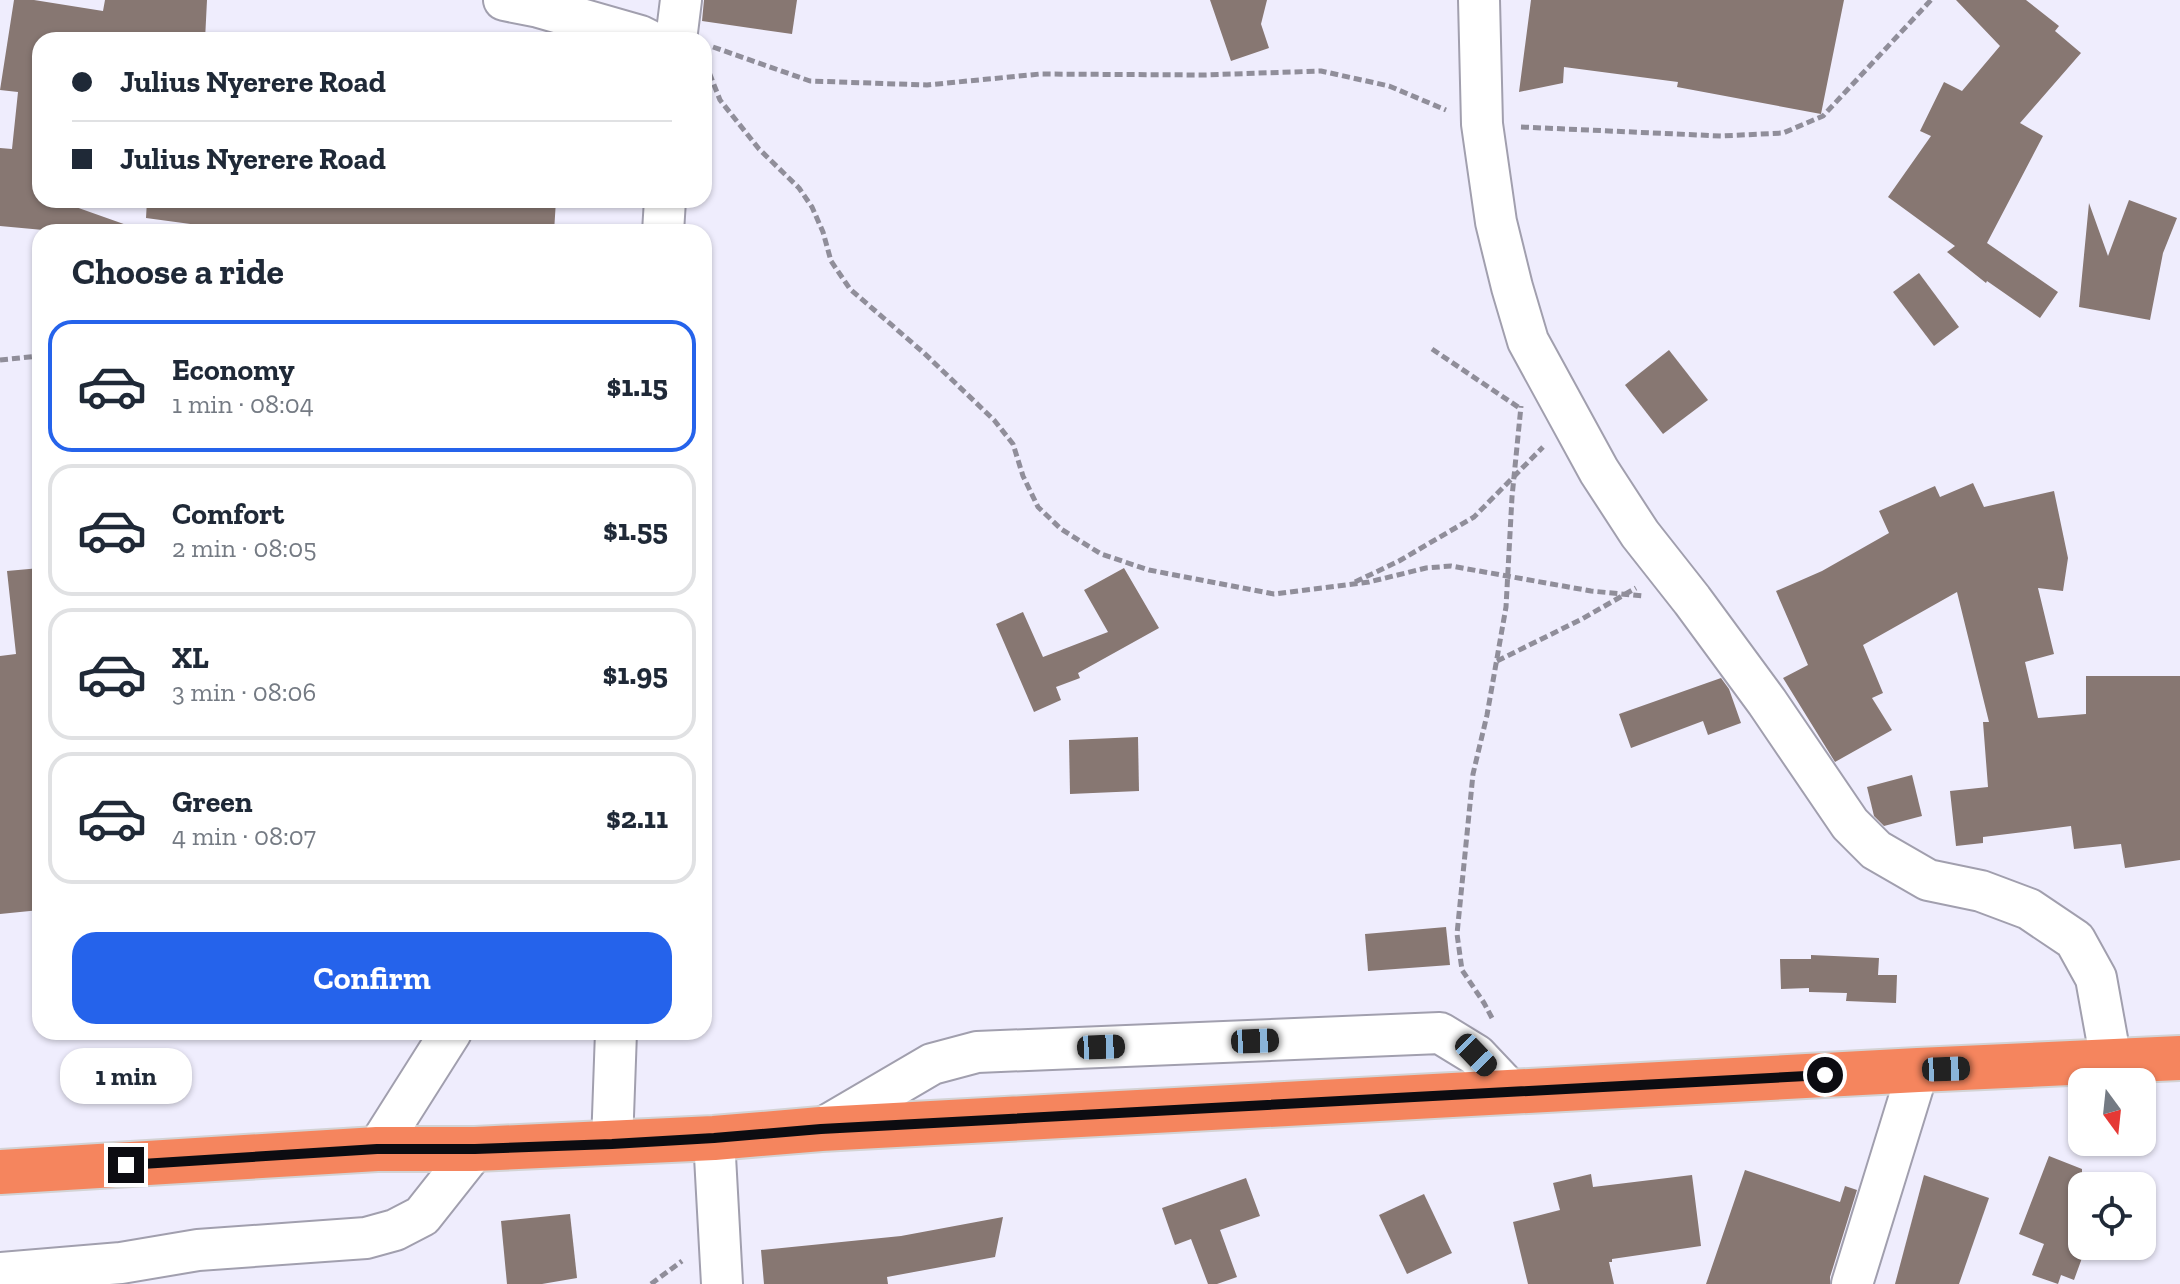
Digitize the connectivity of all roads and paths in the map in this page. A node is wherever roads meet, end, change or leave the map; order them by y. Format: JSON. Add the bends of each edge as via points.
{"nodes":[{"id":1,"x":504,"y":0,"type":"edge"},
{"id":2,"x":681,"y":0,"type":"edge"},
{"id":3,"x":1479,"y":0,"type":"edge"},
{"id":4,"x":1931,"y":0,"type":"edge"},
{"id":5,"x":622,"y":32,"type":"edge"},
{"id":6,"x":677,"y":32,"type":"edge"},
{"id":7,"x":712,"y":47,"type":"edge"},
{"id":8,"x":712,"y":80,"type":"edge"},
{"id":9,"x":1482,"y":124,"type":"junction"},
{"id":10,"x":1528,"y":341,"type":"junction"},
{"id":11,"x":1432,"y":349,"type":"dead end"},
{"id":12,"x":32,"y":357,"type":"edge"},
{"id":13,"x":0,"y":360,"type":"edge"},
{"id":14,"x":1520,"y":409,"type":"junction"},
{"id":15,"x":1558,"y":418,"type":"junction"},
{"id":16,"x":1514,"y":477,"type":"junction"},
{"id":17,"x":1508,"y":576,"type":"junction"},
{"id":18,"x":1680,"y":584,"type":"junction"},
{"id":19,"x":1348,"y":585,"type":"junction"},
{"id":20,"x":1624,"y":594,"type":"junction"},
{"id":21,"x":1496,"y":661,"type":"junction"},
{"id":22,"x":446,"y":1040,"type":"edge"},
{"id":23,"x":616,"y":1040,"type":"edge"},
{"id":24,"x":2180,"y":1058,"type":"edge"},
{"id":25,"x":2111,"y":1061,"type":"junction"},
{"id":26,"x":1918,"y":1070,"type":"junction"},
{"id":27,"x":1505,"y":1086,"type":"junction"},
{"id":28,"x":821,"y":1129,"type":"junction"},
{"id":29,"x":714,"y":1138,"type":"junction"},
{"id":30,"x":612,"y":1144,"type":"junction"},
{"id":31,"x":377,"y":1149,"type":"junction"},
{"id":32,"x":475,"y":1149,"type":"junction"},
{"id":33,"x":0,"y":1172,"type":"edge"},
{"id":34,"x":121,"y":1263,"type":"junction"},
{"id":35,"x":0,"y":1273,"type":"edge"},
{"id":36,"x":79,"y":1284,"type":"edge"},
{"id":37,"x":722,"y":1284,"type":"edge"},
{"id":38,"x":1852,"y":1284,"type":"edge"}],
"edges":[{"from":1,"to":5,"type":"street"},
{"from":2,"to":6,"type":"street"},
{"from":3,"to":9,"type":"street"},
{"from":4,"to":9,"type":"path","via":[[1823,116],[1783,133],[1721,136]]},
{"from":7,"to":9,"type":"path","via":[[810,81],[927,85],[1040,74],[1321,71],[1389,86]]},
{"from":8,"to":19,"type":"path","via":[[720,100],[812,207],[831,261],[850,289],[994,420],[1013,444],[1038,507],[1061,529],[1101,554],[1190,579],[1274,594]]},
{"from":9,"to":10,"type":"street","via":[[1496,222]]},
{"from":10,"to":14,"type":"path"},
{"from":10,"to":15,"type":"street"},
{"from":11,"to":14,"type":"path"},
{"from":12,"to":13,"type":"path"},
{"from":14,"to":15,"type":"path"},
{"from":14,"to":16,"type":"path"},
{"from":15,"to":16,"type":"path","via":[[1540,451]]},
{"from":15,"to":18,"type":"street"},
{"from":16,"to":17,"type":"path"},
{"from":16,"to":19,"type":"path","via":[[1474,517]]},
{"from":17,"to":19,"type":"path","via":[[1451,566]]},
{"from":17,"to":20,"type":"path"},
{"from":17,"to":21,"type":"path"},
{"from":18,"to":20,"type":"path"},
{"from":18,"to":20,"type":"path"},
{"from":18,"to":25,"type":"street","via":[[1850,824],[1876,850],[1928,880],[1981,891],[2029,909],[2075,940],[2096,978]]},
{"from":20,"to":21,"type":"path"},
{"from":21,"to":27,"type":"path","via":[[1473,774],[1457,934],[1462,970],[1484,1003],[1502,1048]]},
{"from":22,"to":31,"type":"street"},
{"from":23,"to":30,"type":"street"},
{"from":24,"to":25,"type":"highway"},
{"from":25,"to":26,"type":"highway"},
{"from":26,"to":27,"type":"highway"},
{"from":26,"to":38,"type":"street"},
{"from":27,"to":28,"type":"highway"},
{"from":27,"to":28,"type":"street","via":[[1476,1055],[1440,1033],[977,1052],[932,1064]]},
{"from":28,"to":29,"type":"highway"},
{"from":29,"to":30,"type":"highway"},
{"from":29,"to":37,"type":"street"},
{"from":30,"to":32,"type":"highway"},
{"from":31,"to":32,"type":"highway"},
{"from":31,"to":33,"type":"highway"},
{"from":32,"to":34,"type":"street","via":[[422,1216],[395,1230],[366,1238],[198,1250]]},
{"from":34,"to":35,"type":"street"},
{"from":34,"to":36,"type":"street"}]}
